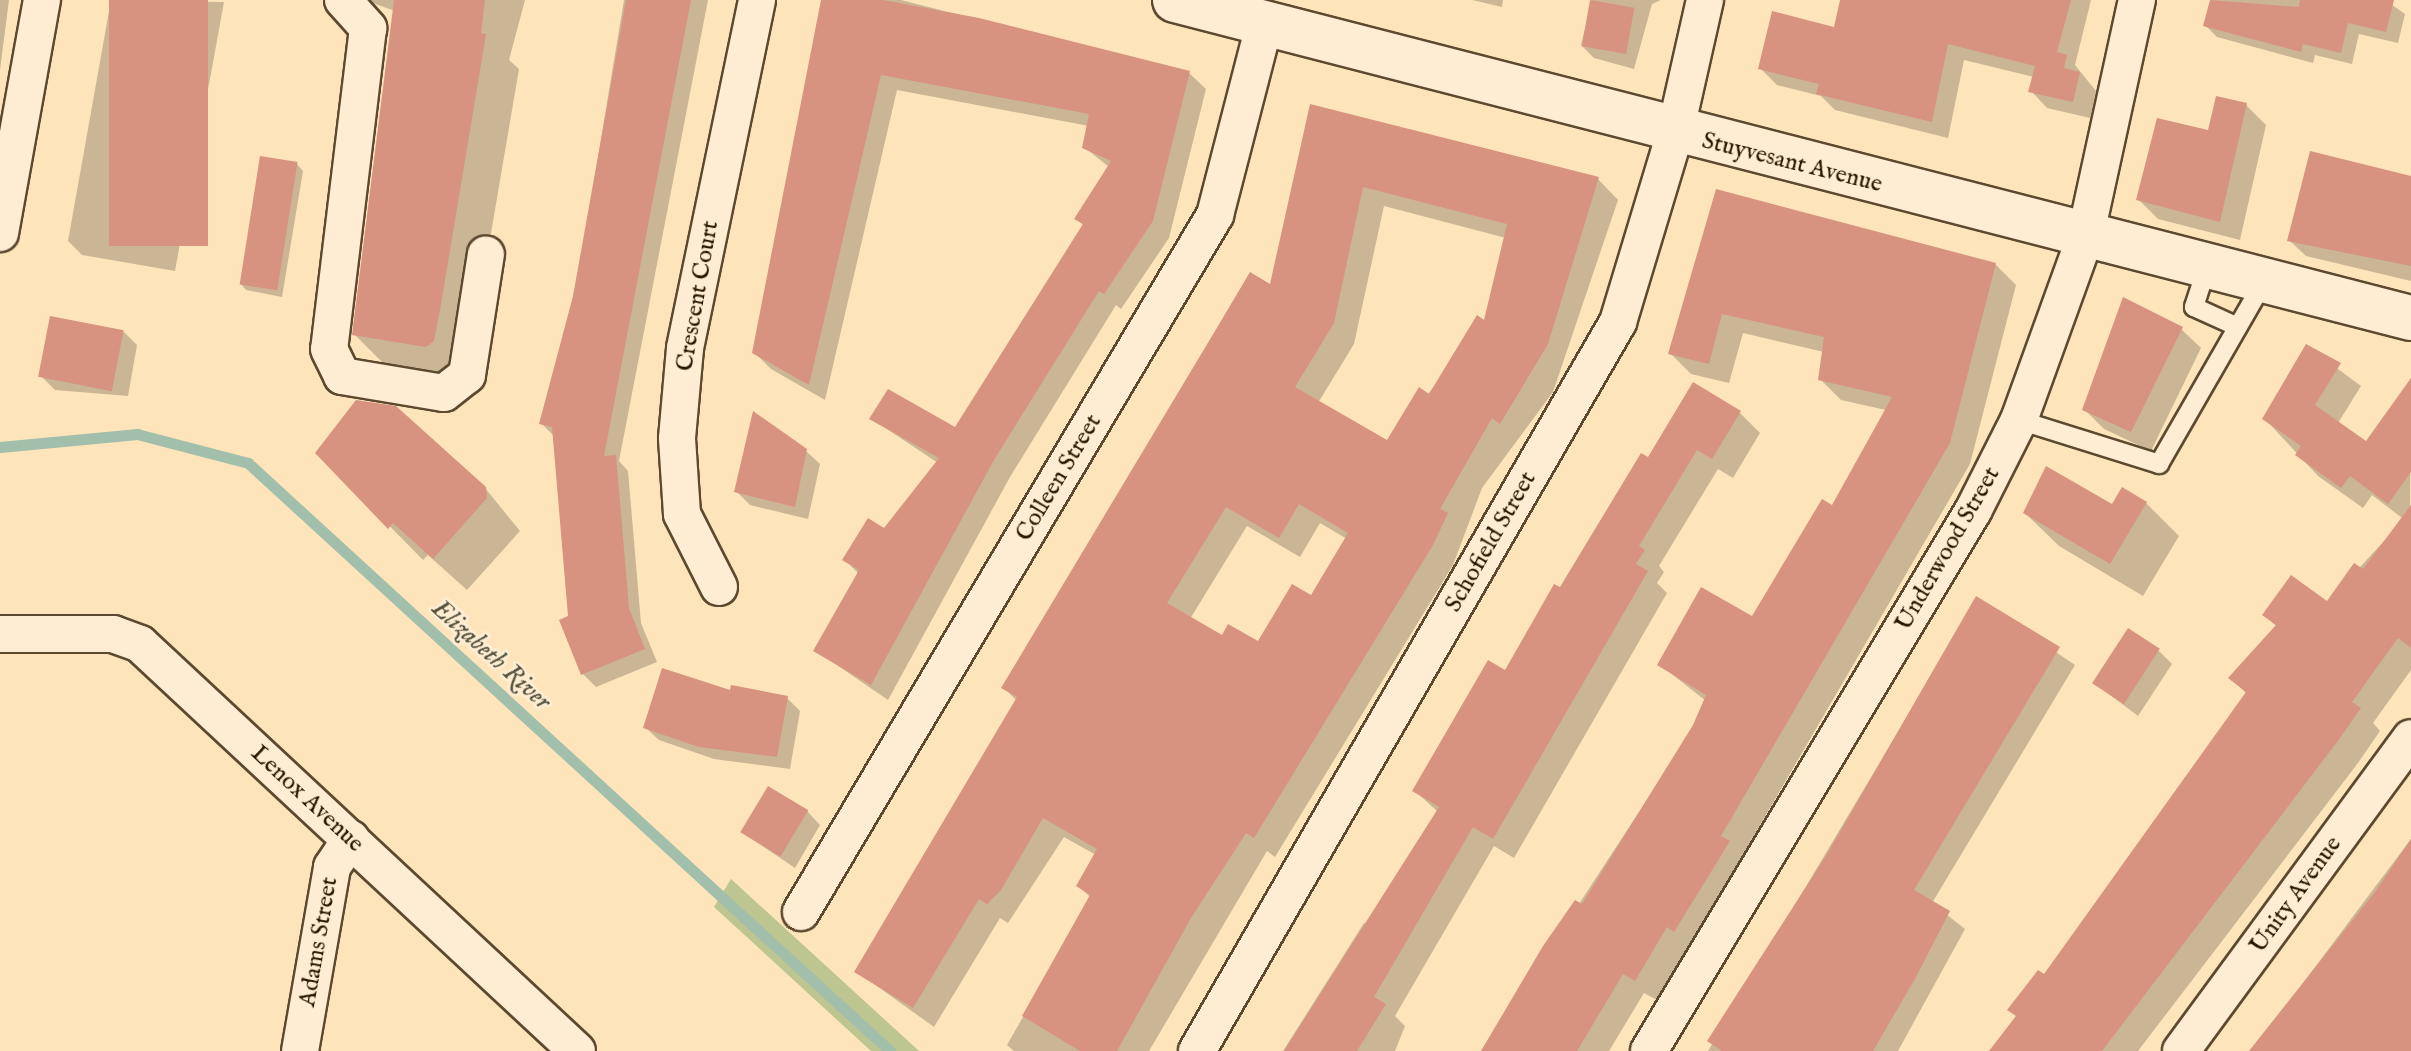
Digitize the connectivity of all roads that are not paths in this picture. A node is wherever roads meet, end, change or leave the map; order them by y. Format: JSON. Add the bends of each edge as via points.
{"nodes":[{"id":1,"x":42,"y":0,"type":"edge"},
{"id":2,"x":343,"y":0,"type":"edge"},
{"id":3,"x":757,"y":0,"type":"edge"},
{"id":4,"x":1175,"y":0,"type":"edge"},
{"id":5,"x":1705,"y":0,"type":"edge"},
{"id":6,"x":2137,"y":0,"type":"edge"},
{"id":7,"x":1265,"y":22,"type":"junction"},
{"id":8,"x":1675,"y":133,"type":"junction"},
{"id":9,"x":0,"y":233,"type":"edge"},
{"id":10,"x":2085,"y":238,"type":"junction"},
{"id":11,"x":486,"y":254,"type":"dead end"},
{"id":12,"x":2206,"y":270,"type":"junction"},
{"id":13,"x":2262,"y":285,"type":"junction"},
{"id":14,"x":2411,"y":318,"type":"edge"},
{"id":15,"x":2238,"y":327,"type":"junction"},
{"id":16,"x":2019,"y":420,"type":"junction"},
{"id":17,"x":719,"y":587,"type":"dead end"},
{"id":18,"x":0,"y":634,"type":"edge"},
{"id":19,"x":2411,"y":738,"type":"edge"},
{"id":20,"x":351,"y":839,"type":"junction"},
{"id":21,"x":801,"y":912,"type":"dead end"},
{"id":22,"x":300,"y":1051,"type":"edge"},
{"id":23,"x":577,"y":1051,"type":"edge"},
{"id":24,"x":1197,"y":1051,"type":"edge"},
{"id":25,"x":1649,"y":1051,"type":"edge"},
{"id":26,"x":2181,"y":1051,"type":"edge"}],
"edges":[{"from":1,"to":9,"type":"street"},
{"from":2,"to":11,"type":"street","via":[[368,28],[329,349],[342,376],[444,393],[467,375]]},
{"from":3,"to":17,"type":"street","name":"Crescent Court","via":[[685,348],[677,438],[682,514]]},
{"from":4,"to":7,"type":"main road","name":"Stuyvesant Avenue"},
{"from":5,"to":8,"type":"street","name":"Schofield Street"},
{"from":6,"to":10,"type":"street","name":"Underwood Street"},
{"from":7,"to":8,"type":"main road","name":"Stuyvesant Avenue"},
{"from":7,"to":21,"type":"street","name":"Colleen Street","via":[[1215,215]]},
{"from":8,"to":10,"type":"main road","name":"Stuyvesant Avenue"},
{"from":8,"to":24,"type":"street","name":"Schofield Street","via":[[1618,322]]},
{"from":10,"to":12,"type":"main road","name":"Stuyvesant Avenue"},
{"from":10,"to":16,"type":"street","name":"Underwood Street"},
{"from":12,"to":13,"type":"main road","name":"Stuyvesant Avenue"},
{"from":12,"to":15,"type":"lane","via":[[2194,307]]},
{"from":13,"to":14,"type":"main road","name":"Stuyvesant Avenue"},
{"from":13,"to":15,"type":"lane"},
{"from":15,"to":16,"type":"lane","via":[[2159,464]]},
{"from":16,"to":25,"type":"street","name":"Underwood Street","via":[[1973,511]]},
{"from":18,"to":20,"type":"street","name":"Lenox Avenue","via":[[113,634],[140,644]]},
{"from":19,"to":26,"type":"street","name":"Unity Avenue"},
{"from":20,"to":22,"type":"street","name":"Adams Street","via":[[332,867]]},
{"from":20,"to":23,"type":"street","name":"Lenox Avenue"}]}
